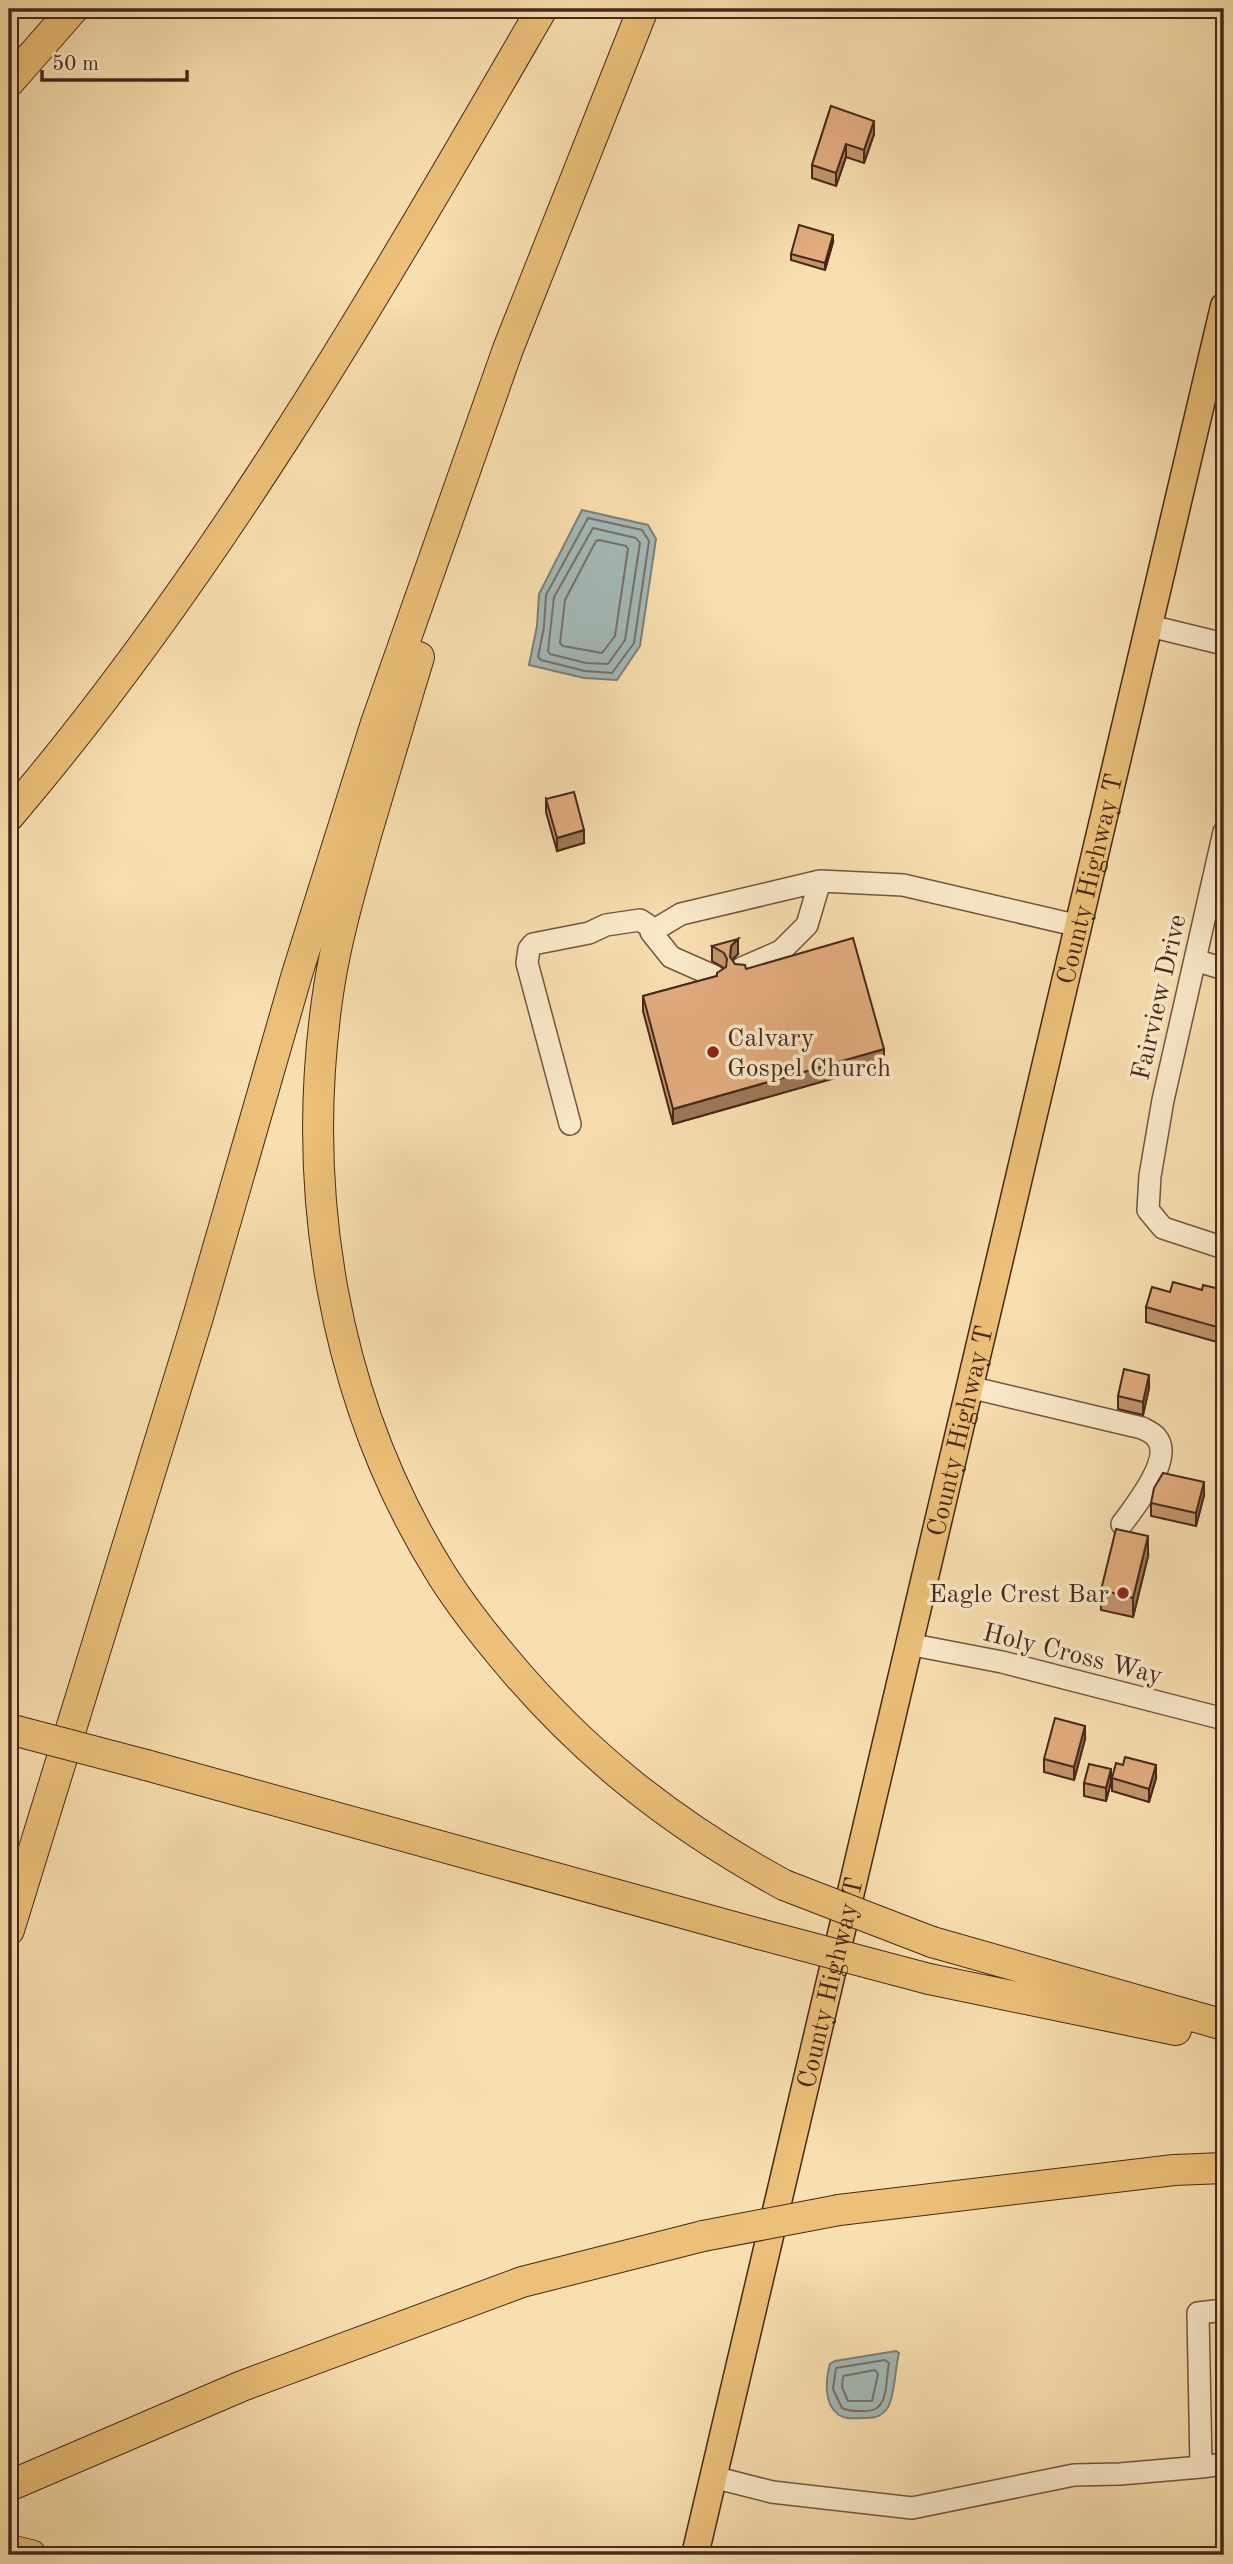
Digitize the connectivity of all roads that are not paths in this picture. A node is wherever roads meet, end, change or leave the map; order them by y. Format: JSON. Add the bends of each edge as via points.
{"nodes":[{"id":1,"x":73,"y":9,"type":"edge"},
{"id":2,"x":542,"y":9,"type":"edge"},
{"id":3,"x":643,"y":9,"type":"edge"},
{"id":4,"x":9,"y":82,"type":"edge"},
{"id":5,"x":539,"y":270,"type":"junction"},
{"id":6,"x":1224,"y":306,"type":"edge"},
{"id":7,"x":1150,"y":626,"type":"junction"},
{"id":8,"x":1224,"y":643,"type":"edge"},
{"id":9,"x":9,"y":816,"type":"edge"},
{"id":10,"x":1224,"y":832,"type":"edge"},
{"id":11,"x":820,"y":881,"type":"junction"},
{"id":12,"x":1079,"y":926,"type":"junction"},
{"id":13,"x":655,"y":930,"type":"junction"},
{"id":14,"x":1195,"y":960,"type":"junction"},
{"id":15,"x":741,"y":968,"type":"edge"},
{"id":16,"x":1224,"y":969,"type":"edge"},
{"id":17,"x":713,"y":976,"type":"edge"},
{"id":18,"x":570,"y":1125,"type":"dead end"},
{"id":19,"x":1224,"y":1248,"type":"edge"},
{"id":20,"x":969,"y":1388,"type":"junction"},
{"id":21,"x":1122,"y":1524,"type":"dead end"},
{"id":22,"x":908,"y":1644,"type":"junction"},
{"id":23,"x":1224,"y":1719,"type":"edge"},
{"id":24,"x":9,"y":1729,"type":"edge"},
{"id":25,"x":9,"y":1930,"type":"edge"},
{"id":26,"x":1224,"y":2025,"type":"edge"},
{"id":27,"x":1224,"y":2040,"type":"edge"},
{"id":28,"x":1224,"y":2168,"type":"edge"},
{"id":29,"x":1224,"y":2311,"type":"edge"},
{"id":30,"x":1224,"y":2464,"type":"edge"},
{"id":31,"x":1201,"y":2467,"type":"junction"},
{"id":32,"x":713,"y":2477,"type":"junction"},
{"id":33,"x":9,"y":2486,"type":"edge"},
{"id":34,"x":9,"y":2550,"type":"edge"},
{"id":35,"x":31,"y":2555,"type":"edge"},
{"id":36,"x":695,"y":2555,"type":"edge"}],
"edges":[{"from":1,"to":4,"type":"highway"},
{"from":2,"to":9,"type":"highway","via":[[340,353],[254,487],[121,675]]},
{"from":3,"to":5,"type":"highway"},
{"from":5,"to":25,"type":"highway","via":[[376,723]]},
{"from":5,"to":26,"type":"highway","bridge":true,"via":[[460,517],[350,892],[329,984],[317,1112],[322,1230],[331,1287],[365,1413],[392,1479],[443,1577],[524,1683],[576,1737],[689,1829],[784,1885],[932,1942]]},
{"from":6,"to":7,"type":"main road","name":"County Highway T"},
{"from":7,"to":8,"type":"street"},
{"from":7,"to":12,"type":"main road","name":"County Highway T"},
{"from":10,"to":14,"type":"street","name":"Fairview Drive"},
{"from":11,"to":12,"type":"street","via":[[903,885]]},
{"from":11,"to":13,"type":"street","via":[[681,914]]},
{"from":11,"to":15,"type":"street","via":[[807,925],[781,951]]},
{"from":12,"to":20,"type":"main road","name":"County Highway T"},
{"from":13,"to":17,"type":"street","via":[[651,932],[671,957]]},
{"from":13,"to":18,"type":"street","via":[[640,920],[606,925],[533,944],[529,949],[527,962]]},
{"from":14,"to":16,"type":"street"},
{"from":14,"to":19,"type":"street","name":"Fairview Drive","via":[[1163,1100],[1148,1210],[1163,1228]]},
{"from":20,"to":21,"type":"street","via":[[1142,1428],[1157,1437],[1162,1450],[1160,1464]]},
{"from":20,"to":22,"type":"main road","name":"County Highway T"},
{"from":22,"to":23,"type":"street","name":"Holy Cross Way","via":[[1002,1662]]},
{"from":22,"to":32,"type":"main road","name":"County Highway T"},
{"from":24,"to":27,"type":"highway","bridge":true,"via":[[929,1979]]},
{"from":28,"to":33,"type":"highway","bridge":true,"via":[[839,2210],[703,2236],[522,2282],[242,2386]]},
{"from":29,"to":31,"type":"street","via":[[1198,2313]]},
{"from":30,"to":31,"type":"street"},
{"from":31,"to":32,"type":"street","via":[[1074,2475],[912,2508],[772,2491]]},
{"from":32,"to":36,"type":"main road","name":"County Highway T"},
{"from":34,"to":35,"type":"highway"}]}
